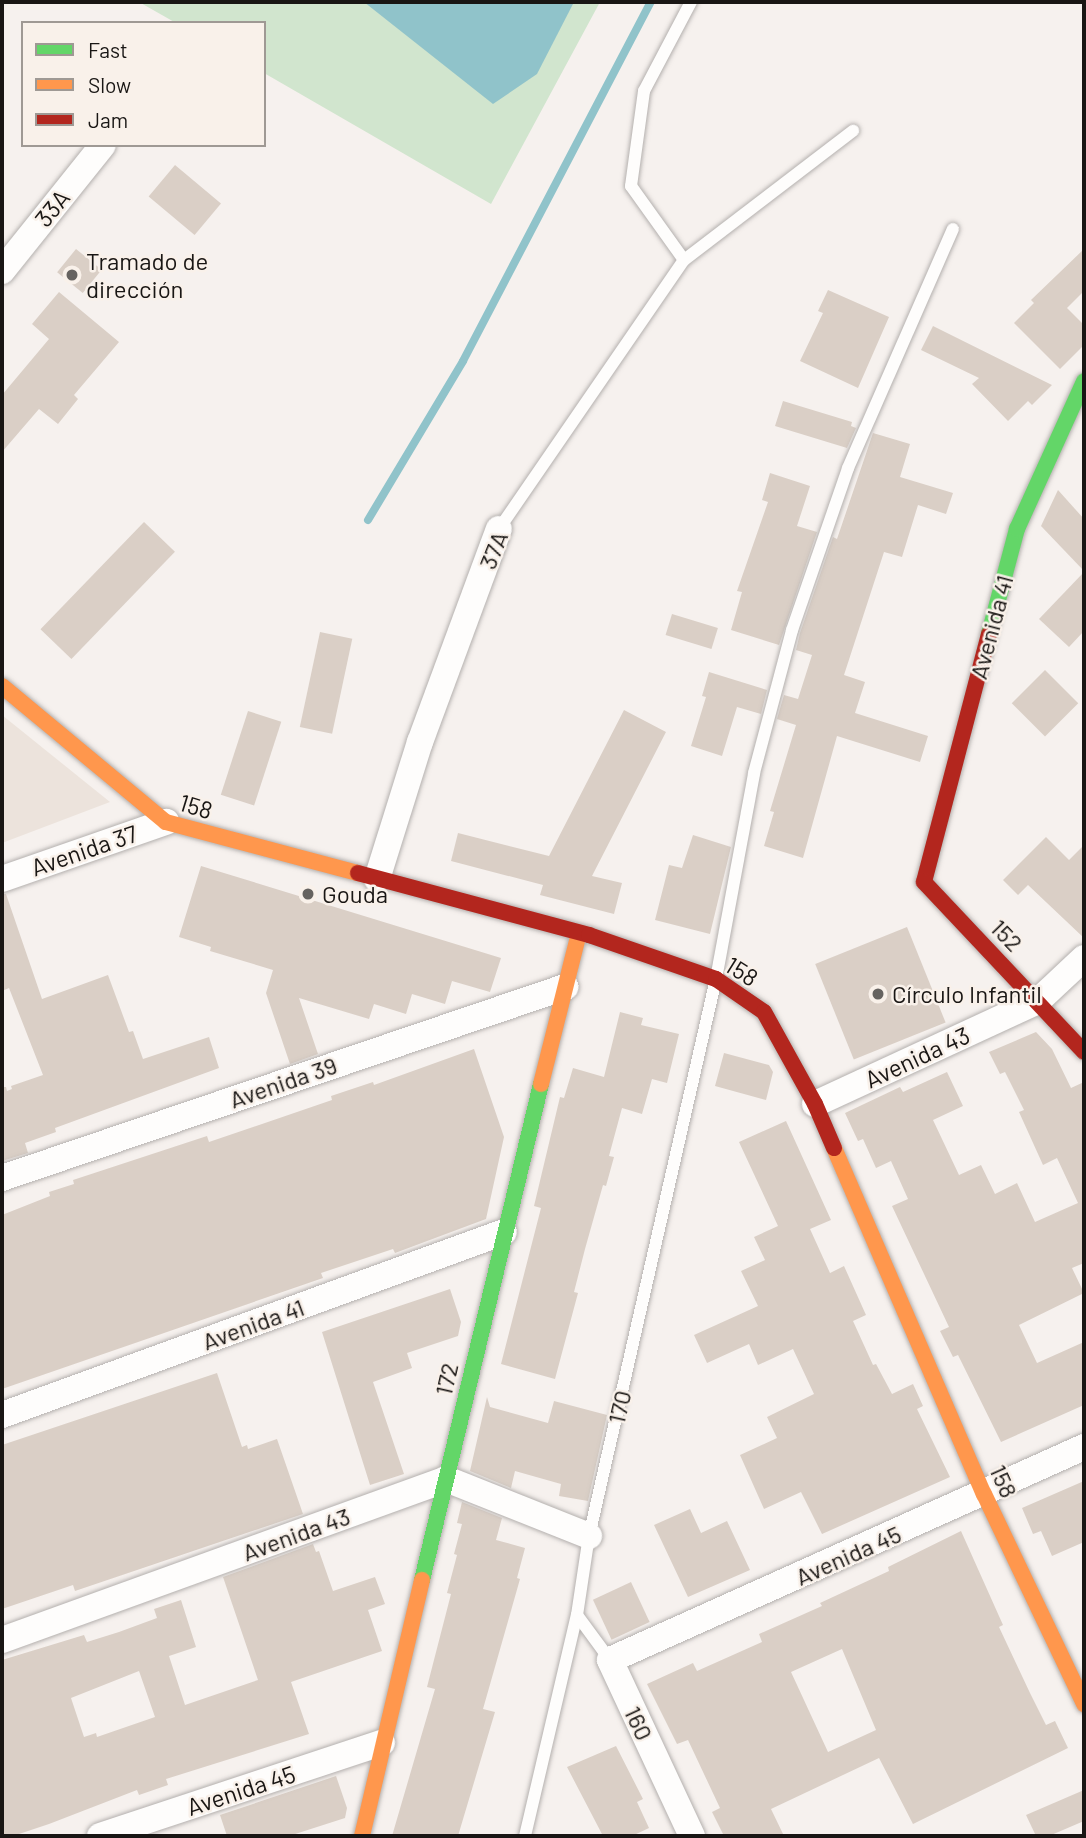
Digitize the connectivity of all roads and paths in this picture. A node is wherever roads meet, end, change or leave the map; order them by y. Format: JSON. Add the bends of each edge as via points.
{"nodes":[{"id":1,"x":691,"y":2,"type":"edge"},
{"id":2,"x":853,"y":131,"type":"dead end"},
{"id":3,"x":101,"y":147,"type":"edge"},
{"id":4,"x":953,"y":229,"type":"dead end"},
{"id":5,"x":684,"y":260,"type":"junction"},
{"id":6,"x":2,"y":271,"type":"edge"},
{"id":7,"x":1084,"y":381,"type":"edge"},
{"id":8,"x":499,"y":529,"type":"joint"},
{"id":9,"x":2,"y":686,"type":"edge"},
{"id":10,"x":166,"y":822,"type":"junction"},
{"id":11,"x":2,"y":878,"type":"edge"},
{"id":12,"x":377,"y":879,"type":"junction"},
{"id":13,"x":924,"y":882,"type":"joint"},
{"id":14,"x":579,"y":933,"type":"junction"},
{"id":15,"x":1084,"y":958,"type":"edge"},
{"id":16,"x":716,"y":979,"type":"junction"},
{"id":17,"x":565,"y":987,"type":"junction"},
{"id":18,"x":1038,"y":1001,"type":"junction"},
{"id":19,"x":1084,"y":1052,"type":"edge"},
{"id":20,"x":815,"y":1104,"type":"junction"},
{"id":21,"x":2,"y":1178,"type":"edge"},
{"id":22,"x":504,"y":1232,"type":"junction"},
{"id":23,"x":2,"y":1415,"type":"edge"},
{"id":24,"x":1084,"y":1447,"type":"edge"},
{"id":25,"x":446,"y":1479,"type":"junction"},
{"id":26,"x":984,"y":1494,"type":"junction"},
{"id":27,"x":589,"y":1536,"type":"junction"},
{"id":28,"x":577,"y":1615,"type":"junction"},
{"id":29,"x":2,"y":1640,"type":"edge"},
{"id":30,"x":610,"y":1660,"type":"junction"},
{"id":31,"x":1084,"y":1704,"type":"edge"},
{"id":32,"x":382,"y":1743,"type":"junction"},
{"id":33,"x":100,"y":1836,"type":"edge"},
{"id":34,"x":362,"y":1836,"type":"edge"},
{"id":35,"x":526,"y":1836,"type":"edge"},
{"id":36,"x":692,"y":1836,"type":"edge"}],
"edges":[{"from":1,"to":5,"type":"lane","via":[[644,91],[631,186]]},
{"from":2,"to":5,"type":"lane","name":"37A"},
{"from":3,"to":6,"type":"street","name":"33A"},
{"from":4,"to":16,"type":"lane","name":"170","via":[[848,468],[792,629],[754,773]]},
{"from":5,"to":8,"type":"lane","name":"37A"},
{"from":7,"to":13,"type":"street","name":"Avenida 41","via":[[1017,529]]},
{"from":8,"to":12,"type":"street","name":"37A","via":[[420,743]]},
{"from":9,"to":10,"type":"street","name":"158"},
{"from":10,"to":11,"type":"street","name":"Avenida 37"},
{"from":10,"to":12,"type":"street","name":"158"},
{"from":12,"to":14,"type":"street","name":"158"},
{"from":13,"to":18,"type":"street","name":"152"},
{"from":14,"to":16,"type":"street","name":"158"},
{"from":14,"to":17,"type":"street","name":"172"},
{"from":15,"to":18,"type":"street","name":"Avenida 43"},
{"from":16,"to":20,"type":"street","name":"158","via":[[764,1012]]},
{"from":16,"to":27,"type":"lane","name":"170"},
{"from":17,"to":21,"type":"street","name":"Avenida 39"},
{"from":17,"to":22,"type":"street","name":"172"},
{"from":18,"to":19,"type":"street","name":"152"},
{"from":18,"to":20,"type":"street","name":"Avenida 43"},
{"from":20,"to":26,"type":"street","name":"158"},
{"from":22,"to":23,"type":"street","name":"Avenida 41"},
{"from":22,"to":25,"type":"street","name":"172"},
{"from":24,"to":26,"type":"street","name":"Avenida 45"},
{"from":25,"to":27,"type":"street"},
{"from":25,"to":29,"type":"street","name":"Avenida 43"},
{"from":25,"to":32,"type":"street","name":"172"},
{"from":26,"to":30,"type":"street","name":"Avenida 45"},
{"from":26,"to":31,"type":"street","name":"158"},
{"from":27,"to":28,"type":"lane","name":"170"},
{"from":28,"to":30,"type":"lane","name":"160"},
{"from":28,"to":35,"type":"lane","name":"170"},
{"from":30,"to":36,"type":"street","name":"160"},
{"from":32,"to":33,"type":"street","name":"Avenida 45"},
{"from":32,"to":34,"type":"street","name":"172"}]}
